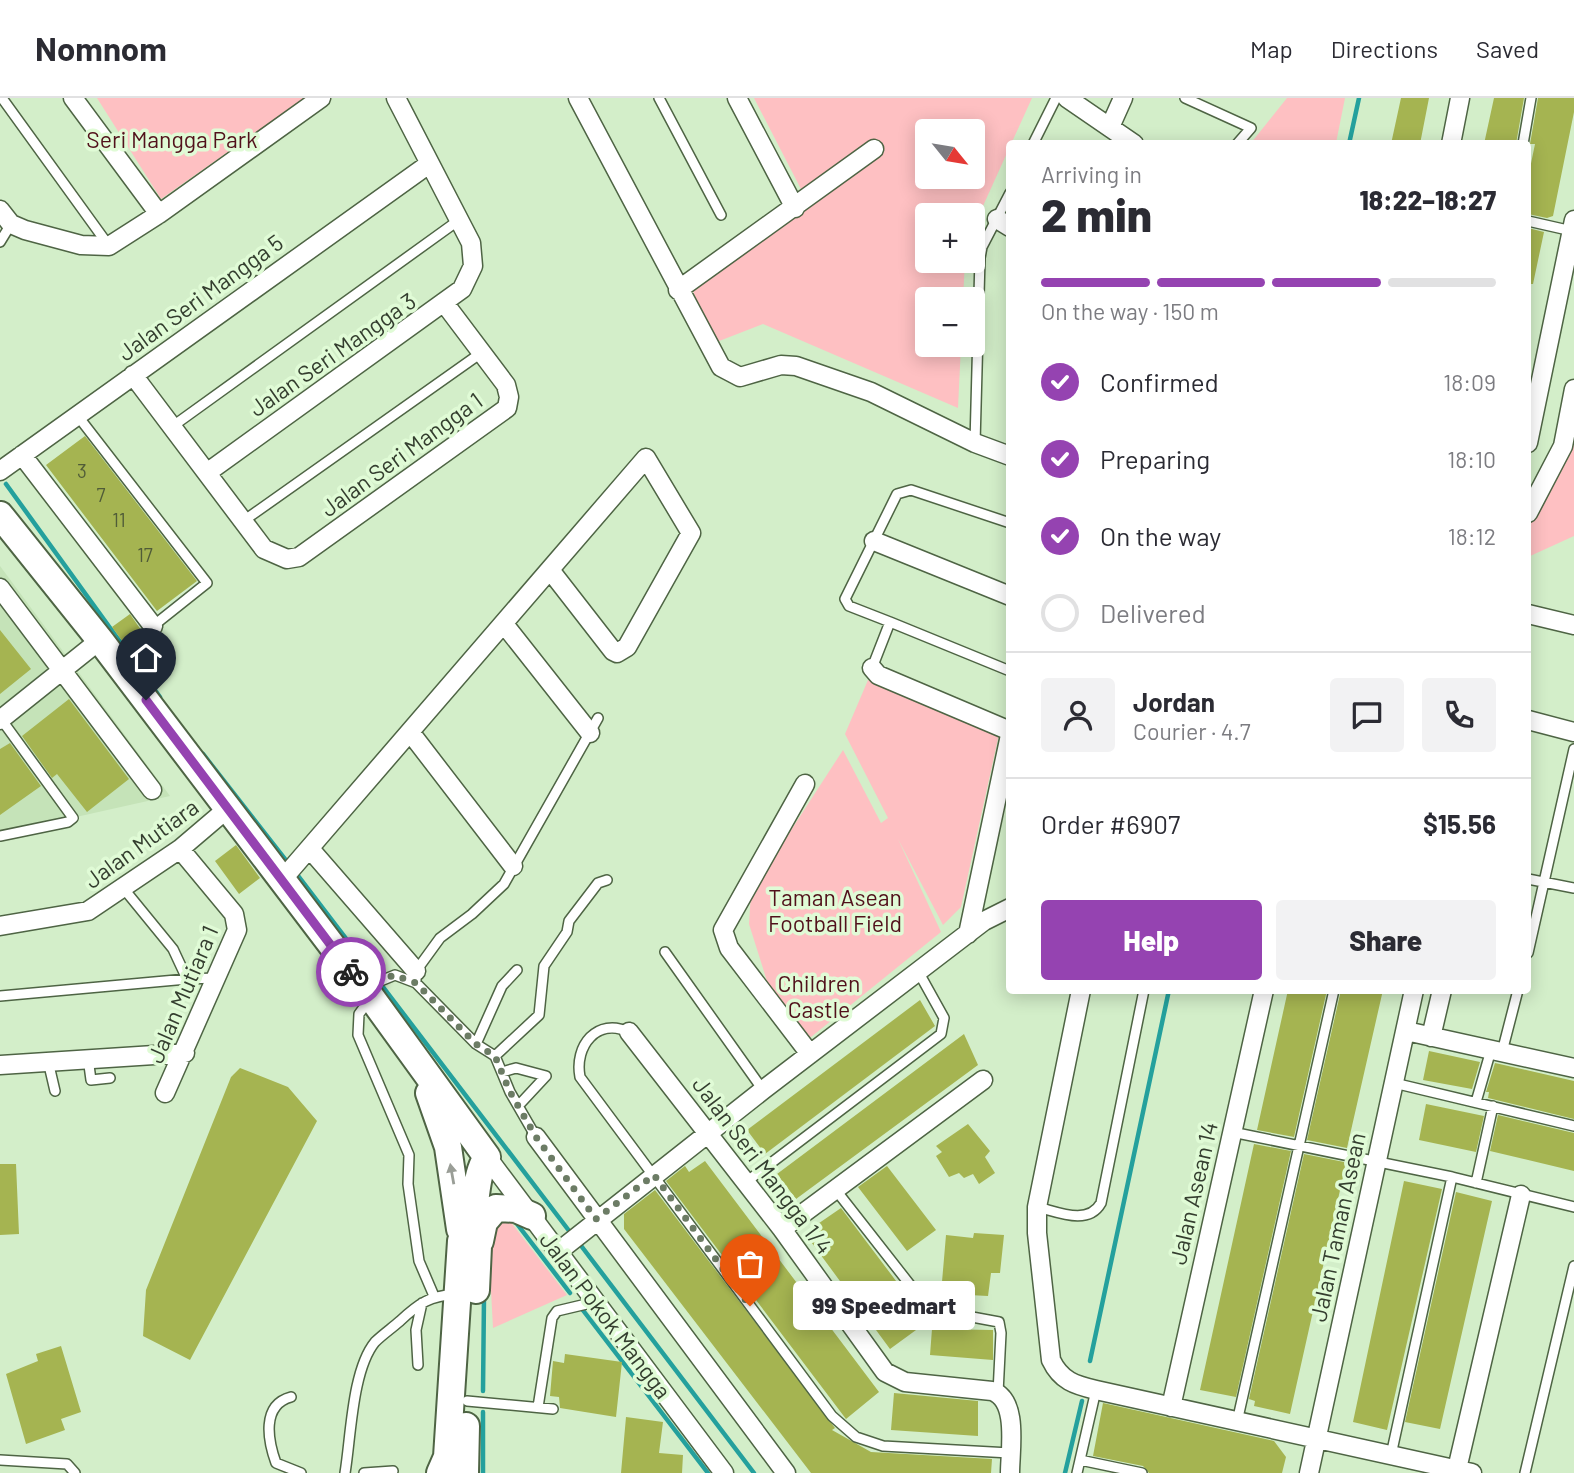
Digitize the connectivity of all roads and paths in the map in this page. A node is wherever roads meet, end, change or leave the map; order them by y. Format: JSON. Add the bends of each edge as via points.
{"nodes":[{"id":1,"x":2,"y":98,"type":"edge"},
{"id":2,"x":73,"y":98,"type":"edge"},
{"id":3,"x":321,"y":98,"type":"edge"},
{"id":4,"x":396,"y":98,"type":"edge"},
{"id":5,"x":578,"y":98,"type":"edge"},
{"id":6,"x":659,"y":98,"type":"edge"},
{"id":7,"x":737,"y":98,"type":"edge"},
{"id":8,"x":1056,"y":98,"type":"edge"},
{"id":9,"x":1067,"y":98,"type":"edge"},
{"id":10,"x":1124,"y":98,"type":"edge"},
{"id":11,"x":1185,"y":98,"type":"edge"},
{"id":12,"x":1460,"y":98,"type":"edge"},
{"id":13,"x":1531,"y":98,"type":"edge"},
{"id":14,"x":1110,"y":127,"type":"junction"},
{"id":15,"x":1035,"y":140,"type":"edge"},
{"id":16,"x":1128,"y":140,"type":"edge"},
{"id":17,"x":1240,"y":140,"type":"edge"},
{"id":18,"x":1452,"y":140,"type":"edge"},
{"id":19,"x":1524,"y":140,"type":"edge"},
{"id":20,"x":874,"y":149,"type":"dead end"},
{"id":21,"x":429,"y":164,"type":"junction"},
{"id":22,"x":795,"y":208,"type":"junction"},
{"id":23,"x":159,"y":214,"type":"junction"},
{"id":24,"x":721,"y":215,"type":"dead end"},
{"id":25,"x":6,"y":217,"type":"edge"},
{"id":26,"x":459,"y":220,"type":"junction"},
{"id":27,"x":1531,"y":221,"type":"edge"},
{"id":28,"x":1004,"y":223,"type":"edge"},
{"id":29,"x":1573,"y":225,"type":"edge"},
{"id":30,"x":0,"y":242,"type":"edge"},
{"id":31,"x":109,"y":246,"type":"junction"},
{"id":32,"x":678,"y":290,"type":"junction"},
{"id":33,"x":445,"y":303,"type":"junction"},
{"id":34,"x":481,"y":353,"type":"junction"},
{"id":35,"x":134,"y":375,"type":"junction"},
{"id":36,"x":1574,"y":389,"type":"edge"},
{"id":37,"x":77,"y":415,"type":"junction"},
{"id":38,"x":173,"y":426,"type":"junction"},
{"id":39,"x":1531,"y":428,"type":"edge"},
{"id":40,"x":975,"y":443,"type":"junction"},
{"id":41,"x":22,"y":455,"type":"junction"},
{"id":42,"x":1006,"y":455,"type":"edge"},
{"id":43,"x":0,"y":471,"type":"edge"},
{"id":44,"x":208,"y":472,"type":"junction"},
{"id":45,"x":1531,"y":507,"type":"edge"},
{"id":46,"x":3,"y":514,"type":"edge"},
{"id":47,"x":242,"y":522,"type":"junction"},
{"id":48,"x":1006,"y":522,"type":"edge"},
{"id":49,"x":874,"y":541,"type":"junction"},
{"id":50,"x":550,"y":570,"type":"junction"},
{"id":51,"x":0,"y":589,"type":"edge"},
{"id":52,"x":1006,"y":594,"type":"edge"},
{"id":53,"x":1531,"y":615,"type":"edge"},
{"id":54,"x":890,"y":622,"type":"junction"},
{"id":55,"x":504,"y":624,"type":"junction"},
{"id":56,"x":1574,"y":625,"type":"edge"},
{"id":57,"x":153,"y":626,"type":"joint"},
{"id":58,"x":100,"y":640,"type":"junction"},
{"id":59,"x":872,"y":668,"type":"joint"},
{"id":60,"x":1006,"y":669,"type":"edge"},
{"id":61,"x":61,"y":670,"type":"junction"},
{"id":62,"x":0,"y":719,"type":"edge"},
{"id":63,"x":1531,"y":721,"type":"edge"},
{"id":64,"x":594,"y":726,"type":"joint"},
{"id":65,"x":1006,"y":731,"type":"edge"},
{"id":66,"x":411,"y":732,"type":"junction"},
{"id":67,"x":1574,"y":732,"type":"edge"},
{"id":68,"x":1574,"y":749,"type":"edge"},
{"id":69,"x":1006,"y":752,"type":"edge"},
{"id":70,"x":805,"y":784,"type":"dead end"},
{"id":71,"x":152,"y":790,"type":"dead end"},
{"id":72,"x":227,"y":809,"type":"junction"},
{"id":73,"x":0,"y":836,"type":"edge"},
{"id":74,"x":180,"y":849,"type":"junction"},
{"id":75,"x":310,"y":849,"type":"junction"},
{"id":76,"x":513,"y":866,"type":"junction"},
{"id":77,"x":289,"y":872,"type":"junction"},
{"id":78,"x":607,"y":880,"type":"dead end"},
{"id":79,"x":1531,"y":880,"type":"edge"},
{"id":80,"x":1546,"y":883,"type":"junction"},
{"id":81,"x":124,"y":888,"type":"junction"},
{"id":82,"x":1574,"y":888,"type":"edge"},
{"id":83,"x":1006,"y":910,"type":"edge"},
{"id":84,"x":0,"y":926,"type":"edge"},
{"id":85,"x":968,"y":934,"type":"junction"},
{"id":86,"x":1531,"y":941,"type":"edge"},
{"id":87,"x":665,"y":952,"type":"dead end"},
{"id":88,"x":517,"y":970,"type":"dead end"},
{"id":89,"x":919,"y":973,"type":"junction"},
{"id":90,"x":219,"y":977,"type":"junction"},
{"id":91,"x":416,"y":977,"type":"junction"},
{"id":92,"x":187,"y":979,"type":"junction"},
{"id":93,"x":373,"y":987,"type":"junction"},
{"id":94,"x":1080,"y":994,"type":"edge"},
{"id":95,"x":1143,"y":994,"type":"edge"},
{"id":96,"x":1263,"y":994,"type":"edge"},
{"id":97,"x":1333,"y":994,"type":"edge"},
{"id":98,"x":1413,"y":994,"type":"edge"},
{"id":99,"x":1441,"y":994,"type":"edge"},
{"id":100,"x":1517,"y":994,"type":"edge"},
{"id":101,"x":0,"y":996,"type":"edge"},
{"id":102,"x":1406,"y":1031,"type":"junction"},
{"id":103,"x":629,"y":1032,"type":"joint"},
{"id":104,"x":1431,"y":1037,"type":"junction"},
{"id":105,"x":476,"y":1044,"type":"junction"},
{"id":106,"x":405,"y":1045,"type":"junction"},
{"id":107,"x":1497,"y":1051,"type":"junction"},
{"id":108,"x":185,"y":1053,"type":"junction"},
{"id":109,"x":810,"y":1054,"type":"junction"},
{"id":110,"x":495,"y":1056,"type":"junction"},
{"id":111,"x":88,"y":1058,"type":"junction"},
{"id":112,"x":48,"y":1061,"type":"junction"},
{"id":113,"x":1573,"y":1064,"type":"edge"},
{"id":114,"x":0,"y":1065,"type":"edge"},
{"id":115,"x":502,"y":1072,"type":"junction"},
{"id":116,"x":110,"y":1078,"type":"dead end"},
{"id":117,"x":983,"y":1080,"type":"dead end"},
{"id":118,"x":1394,"y":1083,"type":"junction"},
{"id":119,"x":763,"y":1090,"type":"junction"},
{"id":120,"x":55,"y":1091,"type":"dead end"},
{"id":121,"x":165,"y":1093,"type":"dead end"},
{"id":122,"x":1476,"y":1102,"type":"junction"},
{"id":123,"x":519,"y":1105,"type":"junction"},
{"id":124,"x":1493,"y":1106,"type":"junction"},
{"id":125,"x":1574,"y":1126,"type":"edge"},
{"id":126,"x":1232,"y":1132,"type":"junction"},
{"id":127,"x":708,"y":1134,"type":"junction"},
{"id":128,"x":536,"y":1137,"type":"joint"},
{"id":129,"x":1301,"y":1145,"type":"junction"},
{"id":130,"x":487,"y":1157,"type":"junction"},
{"id":131,"x":1376,"y":1160,"type":"junction"},
{"id":132,"x":654,"y":1175,"type":"junction"},
{"id":133,"x":1452,"y":1177,"type":"junction"},
{"id":134,"x":746,"y":1182,"type":"junction"},
{"id":135,"x":1476,"y":1183,"type":"junction"},
{"id":136,"x":835,"y":1189,"type":"junction"},
{"id":137,"x":1521,"y":1195,"type":"junction"},
{"id":138,"x":1574,"y":1206,"type":"edge"},
{"id":139,"x":1037,"y":1207,"type":"junction"},
{"id":140,"x":533,"y":1216,"type":"junction"},
{"id":141,"x":589,"y":1225,"type":"junction"},
{"id":142,"x":782,"y":1229,"type":"junction"},
{"id":143,"x":471,"y":1234,"type":"junction"},
{"id":144,"x":563,"y":1247,"type":"junction"},
{"id":145,"x":1574,"y":1266,"type":"edge"},
{"id":146,"x":446,"y":1295,"type":"junction"},
{"id":147,"x":595,"y":1302,"type":"junction"},
{"id":148,"x":422,"y":1303,"type":"junction"},
{"id":149,"x":418,"y":1365,"type":"dead end"},
{"id":150,"x":1096,"y":1390,"type":"junction"},
{"id":151,"x":998,"y":1393,"type":"junction"},
{"id":152,"x":291,"y":1396,"type":"dead end"},
{"id":153,"x":467,"y":1401,"type":"junction"},
{"id":154,"x":538,"y":1407,"type":"junction"},
{"id":155,"x":1171,"y":1407,"type":"junction"},
{"id":156,"x":553,"y":1409,"type":"dead end"},
{"id":157,"x":1237,"y":1422,"type":"junction"},
{"id":158,"x":1317,"y":1440,"type":"junction"},
{"id":159,"x":1010,"y":1453,"type":"junction"},
{"id":160,"x":1391,"y":1455,"type":"junction"},
{"id":161,"x":0,"y":1460,"type":"edge"},
{"id":162,"x":1080,"y":1460,"type":"junction"},
{"id":163,"x":393,"y":1471,"type":"dead end"},
{"id":164,"x":1465,"y":1471,"type":"edge"},
{"id":165,"x":75,"y":1473,"type":"edge"},
{"id":166,"x":301,"y":1473,"type":"edge"},
{"id":167,"x":345,"y":1473,"type":"edge"},
{"id":168,"x":364,"y":1473,"type":"edge"},
{"id":169,"x":440,"y":1473,"type":"edge"},
{"id":170,"x":465,"y":1473,"type":"edge"},
{"id":171,"x":724,"y":1473,"type":"edge"},
{"id":172,"x":786,"y":1473,"type":"edge"},
{"id":173,"x":1010,"y":1473,"type":"edge"},
{"id":174,"x":1077,"y":1473,"type":"edge"},
{"id":175,"x":1142,"y":1473,"type":"edge"},
{"id":176,"x":1309,"y":1473,"type":"edge"},
{"id":177,"x":1525,"y":1473,"type":"edge"}],
"edges":[{"from":1,"to":31,"type":"lane"},
{"from":2,"to":23,"type":"street"},
{"from":3,"to":23,"type":"street"},
{"from":4,"to":21,"type":"street"},
{"from":5,"to":32,"type":"street"},
{"from":6,"to":24,"type":"lane"},
{"from":7,"to":22,"type":"street"},
{"from":8,"to":15,"type":"lane"},
{"from":9,"to":14,"type":"street"},
{"from":10,"to":14,"type":"street"},
{"from":11,"to":17,"type":"lane","via":[[1251,128]]},
{"from":12,"to":18,"type":"street"},
{"from":13,"to":19,"type":"lane"},
{"from":14,"to":16,"type":"street"},
{"from":20,"to":22,"type":"street"},
{"from":21,"to":26,"type":"street"},
{"from":21,"to":35,"type":"street","name":"Jalan Seri Mangga 5"},
{"from":22,"to":32,"type":"street"},
{"from":23,"to":31,"type":"street"},
{"from":25,"to":30,"type":"lane"},
{"from":25,"to":31,"type":"street","via":[[65,242]]},
{"from":26,"to":33,"type":"street","name":"Jalan Seri Mangga 3","via":[[471,243],[473,266],[462,289]]},
{"from":26,"to":38,"type":"lane"},
{"from":27,"to":29,"type":"lane"},
{"from":28,"to":40,"type":"lane","via":[[982,247],[980,258]]},
{"from":29,"to":39,"type":"street"},
{"from":32,"to":40,"type":"street","via":[[714,358],[730,374],[752,376],[781,365],[796,366],[871,392]]},
{"from":33,"to":34,"type":"street","name":"Jalan Seri Mangga 1"},
{"from":33,"to":44,"type":"street","name":"Jalan Seri Mangga 3"},
{"from":34,"to":47,"type":"lane"},
{"from":34,"to":47,"type":"street","name":"Jalan Seri Mangga 1","via":[[506,386],[508,408],[299,557],[287,559],[264,549]]},
{"from":35,"to":37,"type":"street","name":"Jalan Seri Mangga 5"},
{"from":35,"to":38,"type":"street"},
{"from":36,"to":45,"type":"street","via":[[1563,446]]},
{"from":37,"to":41,"type":"street","name":"Jalan Seri Mangga 5"},
{"from":37,"to":57,"type":"lane","via":[[207,583]]},
{"from":38,"to":44,"type":"street"},
{"from":40,"to":42,"type":"street"},
{"from":41,"to":43,"type":"street","name":"Jalan Seri Mangga 5"},
{"from":41,"to":57,"type":"street"},
{"from":44,"to":47,"type":"street"},
{"from":46,"to":58,"type":"street","name":"Jalan Pokok Mangga"},
{"from":48,"to":49,"type":"lane","via":[[903,490]]},
{"from":49,"to":52,"type":"street"},
{"from":49,"to":54,"type":"lane","via":[[845,599],[849,606]]},
{"from":50,"to":50,"type":"street","via":[[568,550],[646,458],[691,533],[627,647],[613,651]]},
{"from":50,"to":55,"type":"street"},
{"from":51,"to":61,"type":"street"},
{"from":53,"to":56,"type":"street"},
{"from":54,"to":59,"type":"lane"},
{"from":54,"to":60,"type":"lane"},
{"from":55,"to":64,"type":"street"},
{"from":55,"to":66,"type":"street"},
{"from":58,"to":61,"type":"street"},
{"from":58,"to":72,"type":"street","name":"Jalan Pokok Mangga"},
{"from":59,"to":65,"type":"street","via":[[878,675]]},
{"from":61,"to":62,"type":"street"},
{"from":61,"to":71,"type":"street"},
{"from":62,"to":73,"type":"lane","via":[[73,818]]},
{"from":63,"to":67,"type":"street"},
{"from":64,"to":76,"type":"lane"},
{"from":66,"to":75,"type":"street"},
{"from":66,"to":76,"type":"street"},
{"from":68,"to":80,"type":"lane"},
{"from":69,"to":85,"type":"street"},
{"from":70,"to":109,"type":"street","via":[[723,930],[729,948]]},
{"from":72,"to":74,"type":"street","name":"Jalan Mutiara"},
{"from":72,"to":77,"type":"street","name":"Jalan Pokok Mangga"},
{"from":74,"to":81,"type":"street","name":"Jalan Mutiara"},
{"from":74,"to":90,"type":"street","name":"Jalan Mutiara 1","via":[[237,922],[235,940]]},
{"from":75,"to":77,"type":"street"},
{"from":75,"to":91,"type":"street"},
{"from":76,"to":91,"type":"lane","via":[[487,901],[440,938]]},
{"from":77,"to":93,"type":"street","name":"Jalan Pokok Mangga"},
{"from":78,"to":110,"type":"lane","via":[[598,883],[569,921],[567,932],[544,966],[539,1015]]},
{"from":79,"to":80,"type":"lane"},
{"from":80,"to":82,"type":"lane"},
{"from":80,"to":86,"type":"lane"},
{"from":81,"to":84,"type":"street","name":"Jalan Mutiara","via":[[78,915]]},
{"from":81,"to":92,"type":"lane","via":[[173,949]]},
{"from":83,"to":85,"type":"street"},
{"from":85,"to":89,"type":"street"},
{"from":87,"to":119,"type":"lane"},
{"from":88,"to":105,"type":"lane","via":[[502,986]]},
{"from":89,"to":109,"type":"street"},
{"from":89,"to":134,"type":"lane","via":[[944,1018],[942,1034]]},
{"from":90,"to":92,"type":"lane"},
{"from":90,"to":108,"type":"street","name":"Jalan Mutiara 1"},
{"from":91,"to":93,"type":"lane","via":[[394,975]]},
{"from":91,"to":105,"type":"lane"},
{"from":92,"to":101,"type":"lane"},
{"from":93,"to":106,"type":"street","name":"Jalan Pokok Mangga"},
{"from":93,"to":146,"type":"lane","via":[[359,1014],[358,1035],[409,1154],[417,1251]]},
{"from":94,"to":139,"type":"street"},
{"from":95,"to":139,"type":"lane","via":[[1101,1203],[1097,1211],[1084,1217]]},
{"from":96,"to":126,"type":"street","name":"Jalan Asean 14"},
{"from":97,"to":129,"type":"lane"},
{"from":98,"to":102,"type":"street","name":"Jalan Taman Asean"},
{"from":99,"to":104,"type":"street"},
{"from":100,"to":107,"type":"lane"},
{"from":102,"to":104,"type":"street"},
{"from":102,"to":118,"type":"street","name":"Jalan Taman Asean"},
{"from":103,"to":127,"type":"street","name":"Jalan Seri Mangga 1/4"},
{"from":103,"to":132,"type":"lane","via":[[616,1026],[602,1027],[593,1034],[578,1065],[586,1088]]},
{"from":104,"to":107,"type":"street"},
{"from":105,"to":110,"type":"lane"},
{"from":106,"to":130,"type":"street","name":"Jalan Pokok Mangga"},
{"from":143,"to":106,"type":"street","one_way":true,"via":[[435,1107]]},
{"from":107,"to":113,"type":"street"},
{"from":107,"to":122,"type":"lane"},
{"from":108,"to":111,"type":"street"},
{"from":108,"to":121,"type":"street","name":"Jalan Mutiara 1"},
{"from":109,"to":119,"type":"street"},
{"from":110,"to":115,"type":"lane"},
{"from":111,"to":112,"type":"street"},
{"from":111,"to":116,"type":"lane","via":[[91,1080]]},
{"from":112,"to":114,"type":"street"},
{"from":112,"to":120,"type":"lane"},
{"from":115,"to":123,"type":"lane"},
{"from":115,"to":123,"type":"lane","via":[[516,1068],[546,1076]]},
{"from":117,"to":136,"type":"street"},
{"from":118,"to":122,"type":"lane"},
{"from":118,"to":131,"type":"street","name":"Jalan Taman Asean"},
{"from":119,"to":127,"type":"street"},
{"from":122,"to":124,"type":"lane"},
{"from":123,"to":128,"type":"lane"},
{"from":124,"to":125,"type":"lane"},
{"from":124,"to":135,"type":"lane"},
{"from":126,"to":129,"type":"lane"},
{"from":126,"to":155,"type":"street","name":"Jalan Asean 14"},
{"from":127,"to":132,"type":"street"},
{"from":127,"to":134,"type":"street","name":"Jalan Seri Mangga 1/4"},
{"from":128,"to":141,"type":"street"},
{"from":129,"to":131,"type":"lane"},
{"from":129,"to":157,"type":"lane"},
{"from":130,"to":140,"type":"street","name":"Jalan Pokok Mangga"},
{"from":130,"to":143,"type":"street","via":[[476,1181]]},
{"from":131,"to":133,"type":"lane"},
{"from":131,"to":158,"type":"street","name":"Jalan Taman Asean"},
{"from":132,"to":141,"type":"street"},
{"from":132,"to":159,"type":"lane","via":[[844,1428],[869,1444]]},
{"from":133,"to":135,"type":"lane"},
{"from":133,"to":160,"type":"lane"},
{"from":134,"to":142,"type":"street","name":"Jalan Seri Mangga 1/4"},
{"from":135,"to":137,"type":"lane"},
{"from":136,"to":142,"type":"street"},
{"from":136,"to":151,"type":"lane","via":[[929,1309],[999,1322]]},
{"from":137,"to":138,"type":"lane"},
{"from":137,"to":164,"type":"street"},
{"from":139,"to":150,"type":"street","via":[[1051,1360],[1061,1377]]},
{"from":140,"to":143,"type":"street","via":[[496,1208]]},
{"from":140,"to":144,"type":"street","name":"Jalan Pokok Mangga"},
{"from":141,"to":144,"type":"street"},
{"from":141,"to":172,"type":"street"},
{"from":142,"to":151,"type":"street","name":"Jalan Seri Mangga 1/4","via":[[885,1372],[905,1382]]},
{"from":143,"to":146,"type":"street"},
{"from":143,"to":153,"type":"street"},
{"from":144,"to":147,"type":"street","name":"Jalan Pokok Mangga"},
{"from":145,"to":177,"type":"lane"},
{"from":146,"to":148,"type":"lane"},
{"from":146,"to":169,"type":"street","via":[[447,1457]]},
{"from":147,"to":154,"type":"lane","via":[[557,1311],[552,1318]]},
{"from":147,"to":171,"type":"street","name":"Jalan Pokok Mangga"},
{"from":148,"to":149,"type":"lane","via":[[416,1330]]},
{"from":148,"to":167,"type":"lane","via":[[368,1354],[360,1374]]},
{"from":150,"to":155,"type":"street"},
{"from":150,"to":162,"type":"lane"},
{"from":151,"to":159,"type":"street","via":[[1009,1407]]},
{"from":152,"to":166,"type":"lane","via":[[278,1403],[269,1416],[271,1448],[276,1463]]},
{"from":153,"to":154,"type":"lane"},
{"from":153,"to":170,"type":"street"},
{"from":154,"to":156,"type":"lane"},
{"from":155,"to":157,"type":"street"},
{"from":157,"to":158,"type":"street"},
{"from":158,"to":160,"type":"street"},
{"from":158,"to":176,"type":"street","name":"Jalan Taman Asean"},
{"from":159,"to":173,"type":"street"},
{"from":160,"to":164,"type":"street"},
{"from":161,"to":165,"type":"lane","via":[[67,1464]]},
{"from":162,"to":174,"type":"lane"},
{"from":162,"to":175,"type":"lane"},
{"from":163,"to":168,"type":"lane"}]}
